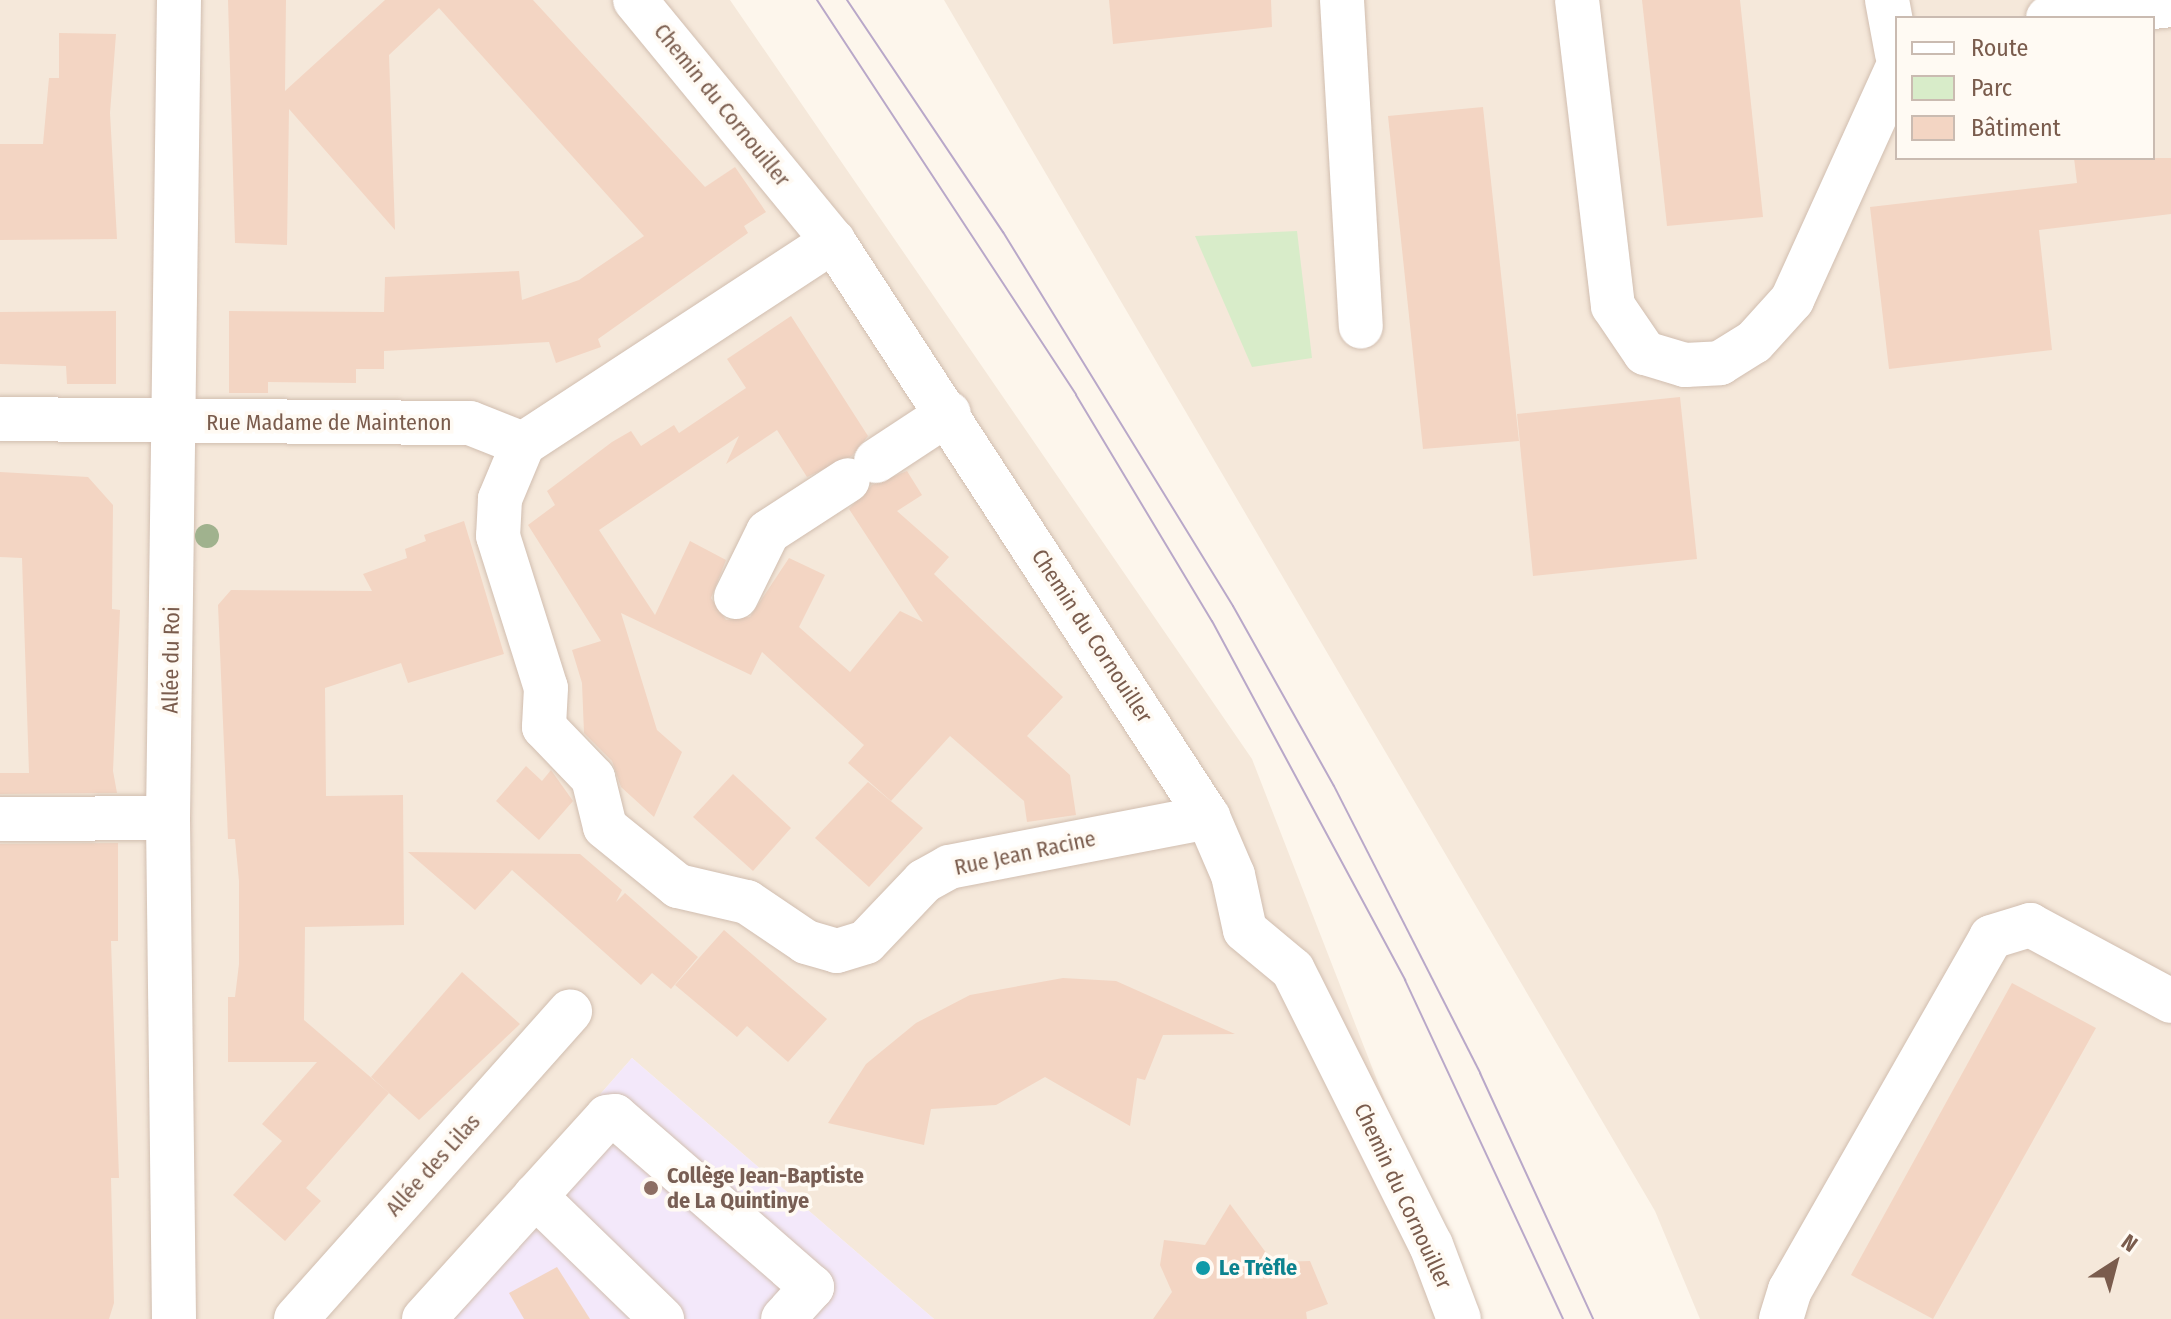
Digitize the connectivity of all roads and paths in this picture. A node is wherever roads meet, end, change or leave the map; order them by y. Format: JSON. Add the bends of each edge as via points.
{"nodes":[{"id":1,"x":179,"y":0,"type":"edge"},
{"id":2,"x":635,"y":0,"type":"edge"},
{"id":3,"x":1342,"y":0,"type":"edge"},
{"id":4,"x":1577,"y":0,"type":"edge"},
{"id":5,"x":1887,"y":0,"type":"edge"},
{"id":6,"x":2171,"y":5,"type":"edge"},
{"id":7,"x":2067,"y":16,"type":"edge"},
{"id":8,"x":1895,"y":43,"type":"edge"},
{"id":9,"x":1895,"y":72,"type":"edge"},
{"id":10,"x":833,"y":241,"type":"junction"},
{"id":11,"x":1361,"y":326,"type":"dead end"},
{"id":12,"x":949,"y":413,"type":"junction"},
{"id":13,"x":0,"y":419,"type":"edge"},
{"id":14,"x":176,"y":424,"type":"junction"},
{"id":15,"x":523,"y":444,"type":"junction"},
{"id":16,"x":736,"y":597,"type":"dead end"},
{"id":17,"x":1208,"y":817,"type":"junction"},
{"id":18,"x":168,"y":818,"type":"junction"},
{"id":19,"x":0,"y":819,"type":"edge"},
{"id":20,"x":2171,"y":1001,"type":"edge"},
{"id":21,"x":570,"y":1011,"type":"dead end"},
{"id":22,"x":535,"y":1196,"type":"junction"},
{"id":23,"x":174,"y":1319,"type":"edge"},
{"id":24,"x":296,"y":1319,"type":"edge"},
{"id":25,"x":424,"y":1319,"type":"edge"},
{"id":26,"x":662,"y":1319,"type":"edge"},
{"id":27,"x":783,"y":1319,"type":"edge"},
{"id":28,"x":1459,"y":1319,"type":"edge"},
{"id":29,"x":1781,"y":1319,"type":"edge"}],
"edges":[{"from":1,"to":14,"type":"street","name":"Allée du Roi"},
{"from":2,"to":10,"type":"street","name":"Chemin du Cornouiller"},
{"from":3,"to":11,"type":"street"},
{"from":4,"to":9,"type":"street","via":[[1613,306],[1645,353],[1685,365],[1720,363],[1754,342],[1792,300]]},
{"from":5,"to":8,"type":"street"},
{"from":6,"to":7,"type":"street"},
{"from":10,"to":12,"type":"street","name":"Chemin du Cornouiller"},
{"from":10,"to":15,"type":"street"},
{"from":12,"to":16,"type":"street","via":[[768,532]]},
{"from":12,"to":17,"type":"street","name":"Chemin du Cornouiller"},
{"from":13,"to":14,"type":"street","name":"Rue Madame de Maintenon"},
{"from":14,"to":15,"type":"street","name":"Rue Madame de Maintenon","via":[[470,423]]},
{"from":14,"to":18,"type":"street","name":"Allée du Roi"},
{"from":15,"to":17,"type":"street","name":"Rue Jean Racine","via":[[500,499],[498,536],[546,688],[544,727],[593,778],[605,827],[678,886],[747,902],[806,942],[837,951],[866,942],[924,881],[949,867]]},
{"from":17,"to":28,"type":"street","name":"Chemin du Cornouiller","via":[[1233,875],[1245,930],[1293,970],[1431,1245]]},
{"from":18,"to":19,"type":"street"},
{"from":18,"to":23,"type":"street","name":"Allée du Roi"},
{"from":20,"to":29,"type":"street","via":[[2030,925],[1991,937],[1790,1290]]},
{"from":21,"to":24,"type":"street","name":"Allée des Lilas"},
{"from":22,"to":25,"type":"street"},
{"from":22,"to":26,"type":"street"},
{"from":22,"to":27,"type":"street","via":[[607,1117],[615,1116],[812,1287]]}]}
